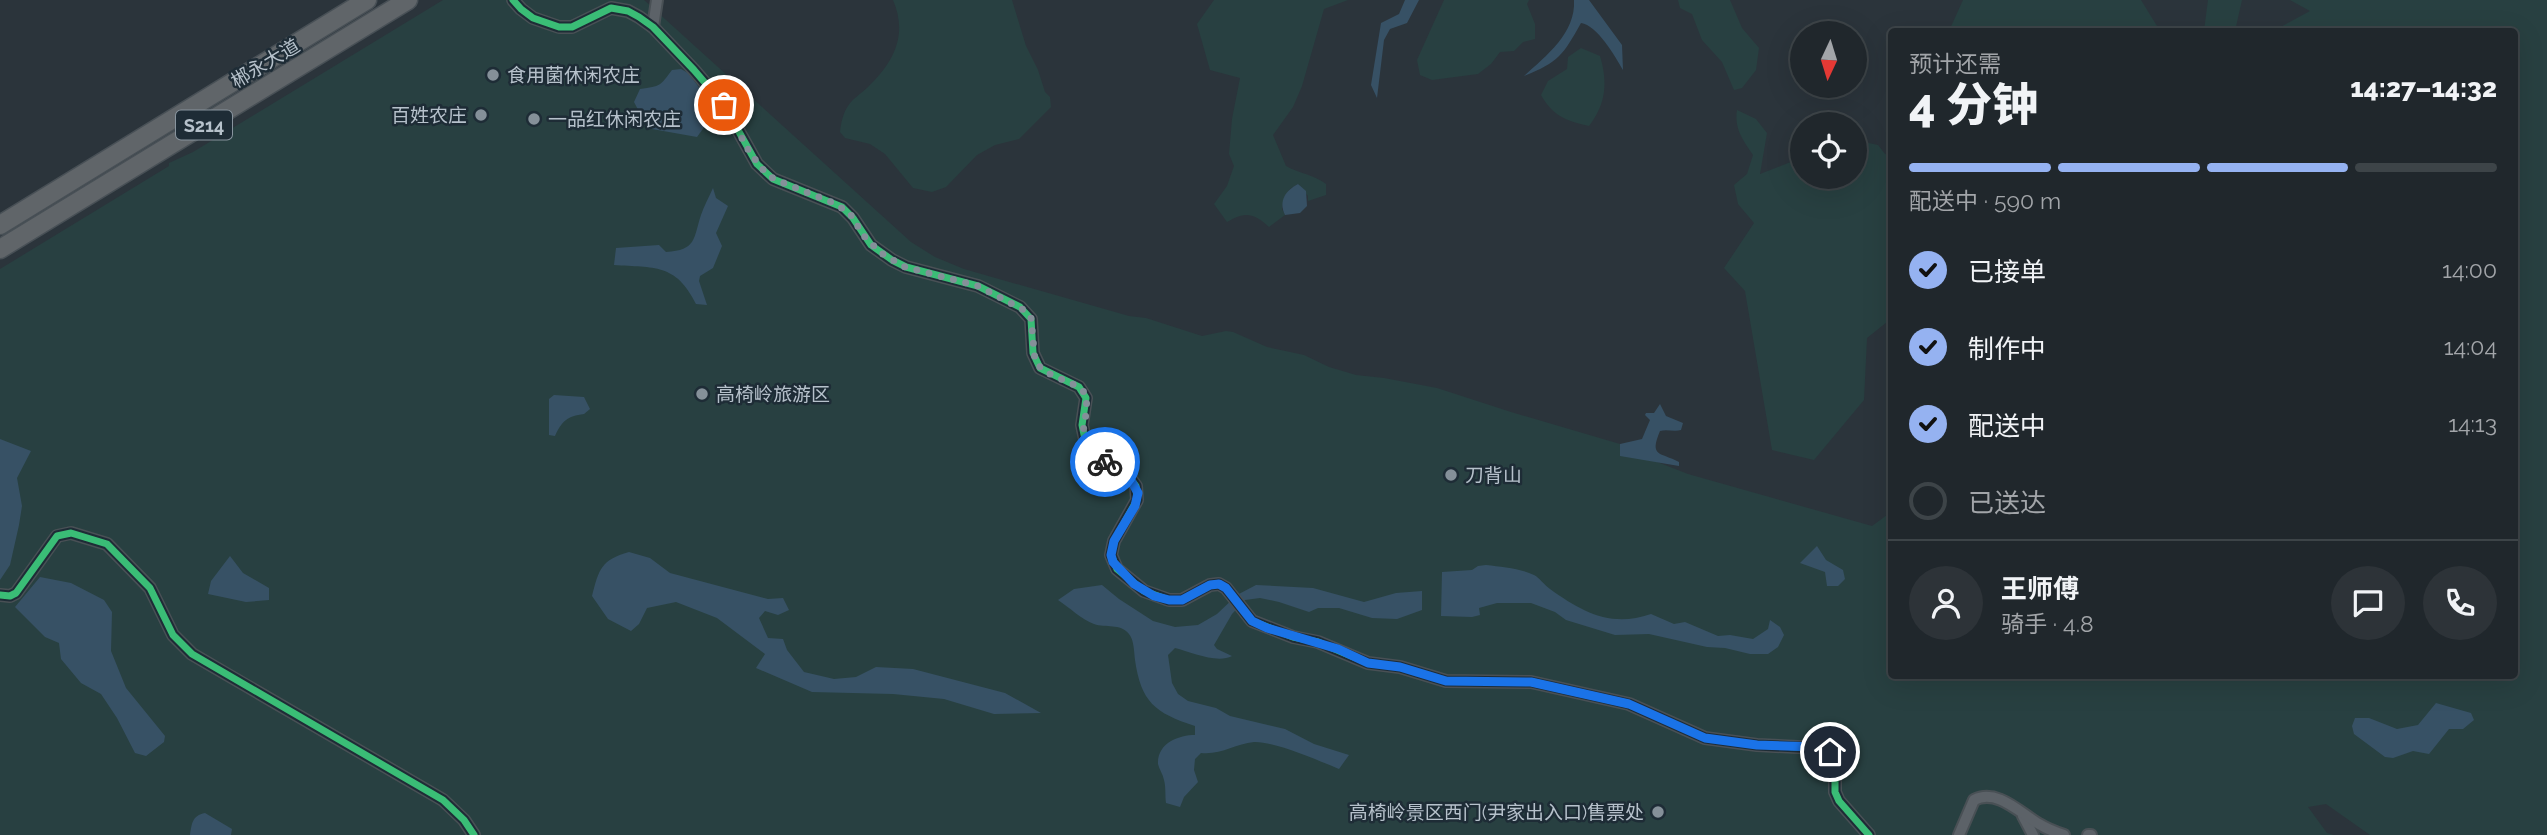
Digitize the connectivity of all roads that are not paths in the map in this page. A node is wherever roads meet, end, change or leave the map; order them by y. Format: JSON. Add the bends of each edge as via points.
{"nodes":[{"id":1,"x":367,"y":0,"type":"edge"},
{"id":2,"x":408,"y":0,"type":"edge"},
{"id":3,"x":513,"y":0,"type":"edge"},
{"id":4,"x":657,"y":0,"type":"edge"},
{"id":5,"x":653,"y":27,"type":"junction"},
{"id":6,"x":0,"y":225,"type":"edge"},
{"id":7,"x":0,"y":249,"type":"edge"},
{"id":8,"x":0,"y":595,"type":"edge"},
{"id":9,"x":2019,"y":810,"type":"junction"},
{"id":10,"x":474,"y":835,"type":"edge"},
{"id":11,"x":1869,"y":835,"type":"edge"},
{"id":12,"x":1959,"y":835,"type":"edge"},
{"id":13,"x":2033,"y":835,"type":"edge"},
{"id":14,"x":2064,"y":835,"type":"edge"}],
"edges":[{"from":1,"to":6,"type":"highway","name":"郴永大道","number":"S214"},
{"from":2,"to":7,"type":"highway","name":"郴永大道","number":"S214"},
{"from":3,"to":5,"type":"street","via":[[533,18],[559,27],[572,27],[619,8]]},
{"from":4,"to":5,"type":"street"},
{"from":5,"to":11,"type":"street","via":[[724,105],[757,164],[774,179],[842,207],[871,245],[905,267],[978,286],[1028,314],[1033,353],[1040,368],[1084,392],[1086,444],[1136,486],[1137,500],[1111,555],[1117,569],[1134,584],[1169,600],[1182,600],[1219,584],[1252,621],[1368,663],[1446,681],[1531,682],[1629,704],[1705,738],[1825,749],[1835,758],[1839,801]]},
{"from":8,"to":10,"type":"street","via":[[16,593],[57,536],[71,533],[107,544],[150,588],[173,635],[192,654],[443,800]]},
{"from":9,"to":12,"type":"street","via":[[1999,799],[1980,797],[1974,800]]},
{"from":9,"to":13,"type":"street"},
{"from":9,"to":14,"type":"street"}]}
